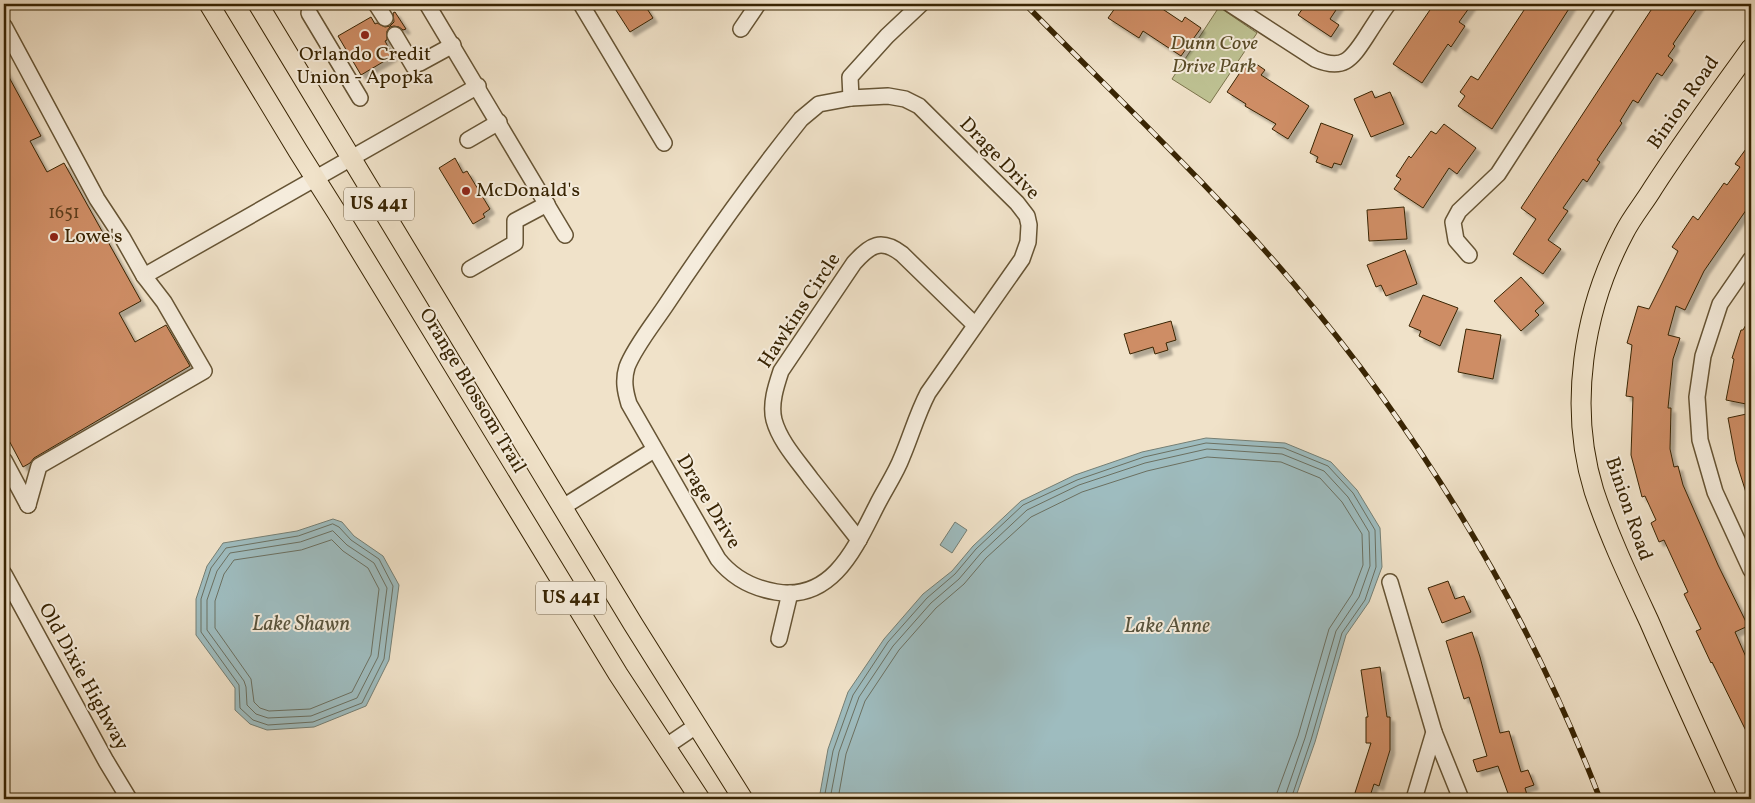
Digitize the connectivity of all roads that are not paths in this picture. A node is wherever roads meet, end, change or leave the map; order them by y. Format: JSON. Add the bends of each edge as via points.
{"nodes":[{"id":1,"x":209,"y":4,"type":"edge"},
{"id":2,"x":258,"y":4,"type":"edge"},
{"id":3,"x":376,"y":4,"type":"edge"},
{"id":4,"x":427,"y":4,"type":"edge"},
{"id":5,"x":581,"y":4,"type":"edge"},
{"id":6,"x":758,"y":4,"type":"edge"},
{"id":7,"x":921,"y":4,"type":"edge"},
{"id":8,"x":1230,"y":4,"type":"edge"},
{"id":9,"x":1388,"y":4,"type":"edge"},
{"id":10,"x":1608,"y":4,"type":"edge"},
{"id":11,"x":308,"y":13,"type":"dead end"},
{"id":12,"x":385,"y":18,"type":"dead end"},
{"id":13,"x":4,"y":26,"type":"edge"},
{"id":14,"x":741,"y":29,"type":"dead end"},
{"id":15,"x":395,"y":35,"type":"dead end"},
{"id":16,"x":452,"y":45,"type":"junction"},
{"id":17,"x":1751,"y":48,"type":"edge"},
{"id":18,"x":478,"y":86,"type":"junction"},
{"id":19,"x":360,"y":98,"type":"dead end"},
{"id":20,"x":851,"y":98,"type":"junction"},
{"id":21,"x":499,"y":122,"type":"junction"},
{"id":22,"x":468,"y":140,"type":"dead end"},
{"id":23,"x":664,"y":143,"type":"dead end"},
{"id":24,"x":351,"y":159,"type":"junction"},
{"id":25,"x":315,"y":178,"type":"junction"},
{"id":26,"x":547,"y":204,"type":"junction"},
{"id":27,"x":565,"y":235,"type":"dead end"},
{"id":28,"x":1469,"y":255,"type":"dead end"},
{"id":29,"x":1751,"y":259,"type":"edge"},
{"id":30,"x":470,"y":269,"type":"dead end"},
{"id":31,"x":144,"y":276,"type":"junction"},
{"id":32,"x":975,"y":325,"type":"junction"},
{"id":33,"x":654,"y":450,"type":"junction"},
{"id":34,"x":4,"y":460,"type":"edge"},
{"id":35,"x":563,"y":507,"type":"junction"},
{"id":36,"x":859,"y":540,"type":"junction"},
{"id":37,"x":1751,"y":570,"type":"edge"},
{"id":38,"x":4,"y":574,"type":"edge"},
{"id":39,"x":1390,"y":582,"type":"dead end"},
{"id":40,"x":790,"y":593,"type":"junction"},
{"id":41,"x":779,"y":640,"type":"dead end"},
{"id":42,"x":696,"y":726,"type":"junction"},
{"id":43,"x":1434,"y":732,"type":"junction"},
{"id":44,"x":664,"y":747,"type":"junction"},
{"id":45,"x":128,"y":799,"type":"edge"},
{"id":46,"x":700,"y":799,"type":"edge"},
{"id":47,"x":743,"y":799,"type":"edge"},
{"id":48,"x":1414,"y":799,"type":"edge"},
{"id":49,"x":1460,"y":799,"type":"edge"},
{"id":50,"x":1730,"y":799,"type":"edge"}],
"edges":[{"from":1,"to":25,"type":"main road","name":"Orange Blossom Trail","number":"US 441"},
{"from":2,"to":24,"type":"main road","name":"Orange Blossom Trail","number":"US 441"},
{"from":3,"to":12,"type":"street"},
{"from":4,"to":16,"type":"street"},
{"from":5,"to":23,"type":"street"},
{"from":6,"to":14,"type":"street"},
{"from":7,"to":20,"type":"street","via":[[850,77]]},
{"from":8,"to":9,"type":"street","via":[[1315,59],[1335,65],[1353,57]]},
{"from":10,"to":28,"type":"street","via":[[1498,174],[1459,211],[1453,222],[1456,240]]},
{"from":11,"to":19,"type":"street"},
{"from":13,"to":31,"type":"street","via":[[97,199]]},
{"from":15,"to":16,"type":"street","via":[[417,65]]},
{"from":16,"to":18,"type":"street"},
{"from":17,"to":50,"type":"main road","name":"Binion Road","via":[[1624,232],[1594,308],[1581,401],[1584,446],[1610,535]]},
{"from":18,"to":21,"type":"street"},
{"from":18,"to":24,"type":"street"},
{"from":20,"to":32,"type":"street","name":"Drage Drive","via":[[888,96],[914,103],[1027,216],[1029,234],[1026,249]]},
{"from":20,"to":33,"type":"street","name":"Drage Drive","via":[[819,104],[801,119],[684,279],[628,365],[625,393]]},
{"from":21,"to":22,"type":"street"},
{"from":21,"to":26,"type":"street"},
{"from":24,"to":25,"type":"street"},
{"from":24,"to":35,"type":"main road","name":"Orange Blossom Trail","number":"US 441"},
{"from":25,"to":31,"type":"street"},
{"from":25,"to":44,"type":"main road","name":"Orange Blossom Trail","number":"US 441"},
{"from":26,"to":27,"type":"street"},
{"from":26,"to":30,"type":"street","via":[[515,221],[515,244]]},
{"from":29,"to":37,"type":"street","via":[[1720,304],[1703,356],[1697,397],[1700,440],[1715,492]]},
{"from":31,"to":34,"type":"street","via":[[164,302],[204,371],[40,466],[28,504]]},
{"from":32,"to":36,"type":"street","name":"Drage Drive","via":[[924,400],[902,458]]},
{"from":32,"to":36,"type":"street","name":"Hawkins Circle","via":[[902,254],[878,244],[854,263],[782,371],[776,385],[773,408],[779,433]]},
{"from":33,"to":35,"type":"street"},
{"from":33,"to":40,"type":"street","name":"Drage Drive","via":[[725,568],[755,587]]},
{"from":35,"to":42,"type":"main road","name":"Orange Blossom Trail","number":"US 441"},
{"from":36,"to":40,"type":"street","name":"Drage Drive","via":[[834,575],[810,589]]},
{"from":38,"to":45,"type":"street","name":"Old Dixie Highway"},
{"from":39,"to":43,"type":"street"},
{"from":40,"to":41,"type":"street"},
{"from":42,"to":44,"type":"street"},
{"from":42,"to":47,"type":"main road","name":"Orange Blossom Trail","number":"US 441"},
{"from":43,"to":48,"type":"street"},
{"from":43,"to":49,"type":"street"},
{"from":44,"to":46,"type":"main road","name":"Orange Blossom Trail","number":"US 441"}]}
